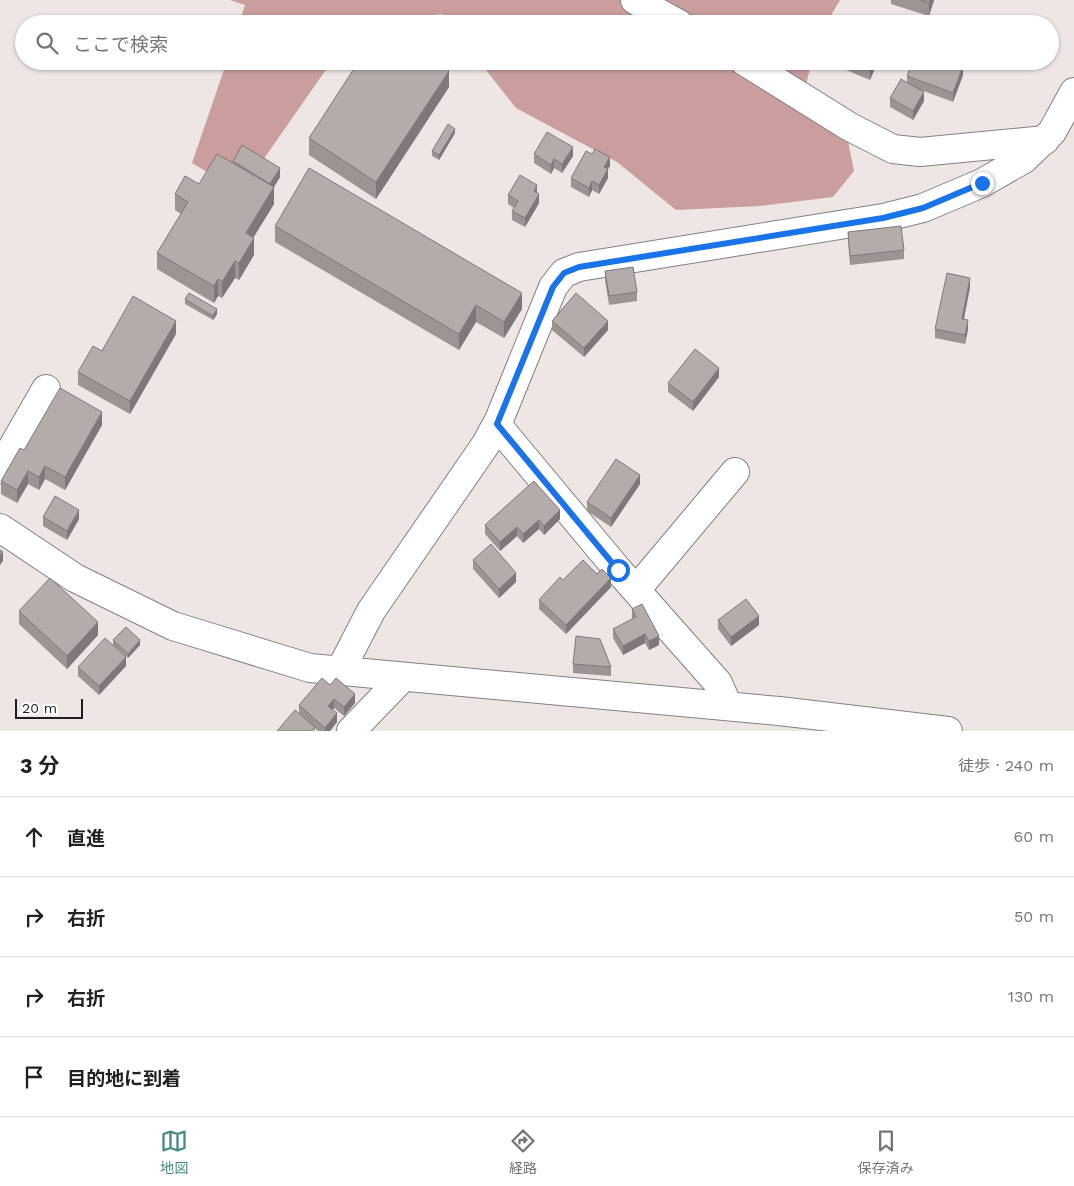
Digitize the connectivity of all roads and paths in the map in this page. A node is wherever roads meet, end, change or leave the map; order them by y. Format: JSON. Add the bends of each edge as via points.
{"nodes":[{"id":1,"x":635,"y":0,"type":"edge"},
{"id":2,"x":662,"y":15,"type":"edge"},
{"id":3,"x":758,"y":70,"type":"edge"},
{"id":4,"x":1074,"y":92,"type":"edge"},
{"id":5,"x":1045,"y":140,"type":"junction"},
{"id":6,"x":46,"y":389,"type":"dead end"},
{"id":7,"x":497,"y":424,"type":"junction"},
{"id":8,"x":0,"y":469,"type":"edge"},
{"id":9,"x":735,"y":472,"type":"dead end"},
{"id":10,"x":0,"y":528,"type":"edge"},
{"id":11,"x":636,"y":590,"type":"junction"},
{"id":12,"x":340,"y":671,"type":"junction"},
{"id":13,"x":404,"y":677,"type":"junction"},
{"id":14,"x":728,"y":706,"type":"junction"},
{"id":15,"x":351,"y":731,"type":"edge"},
{"id":16,"x":948,"y":731,"type":"edge"}],
"edges":[{"from":1,"to":2,"type":"street"},
{"from":3,"to":5,"type":"street","via":[[850,127],[893,149],[920,152]]},
{"from":4,"to":5,"type":"street"},
{"from":5,"to":7,"type":"street","via":[[1024,159],[982,183],[923,208],[883,218],[579,267],[564,273],[553,287]]},
{"from":6,"to":8,"type":"street"},
{"from":7,"to":11,"type":"street"},
{"from":7,"to":12,"type":"street","via":[[371,612]]},
{"from":9,"to":11,"type":"street"},
{"from":10,"to":12,"type":"street","via":[[75,578],[173,626],[310,668]]},
{"from":11,"to":14,"type":"street","via":[[718,683]]},
{"from":12,"to":13,"type":"street"},
{"from":13,"to":14,"type":"street"},
{"from":13,"to":15,"type":"street"},
{"from":14,"to":16,"type":"street"}]}
